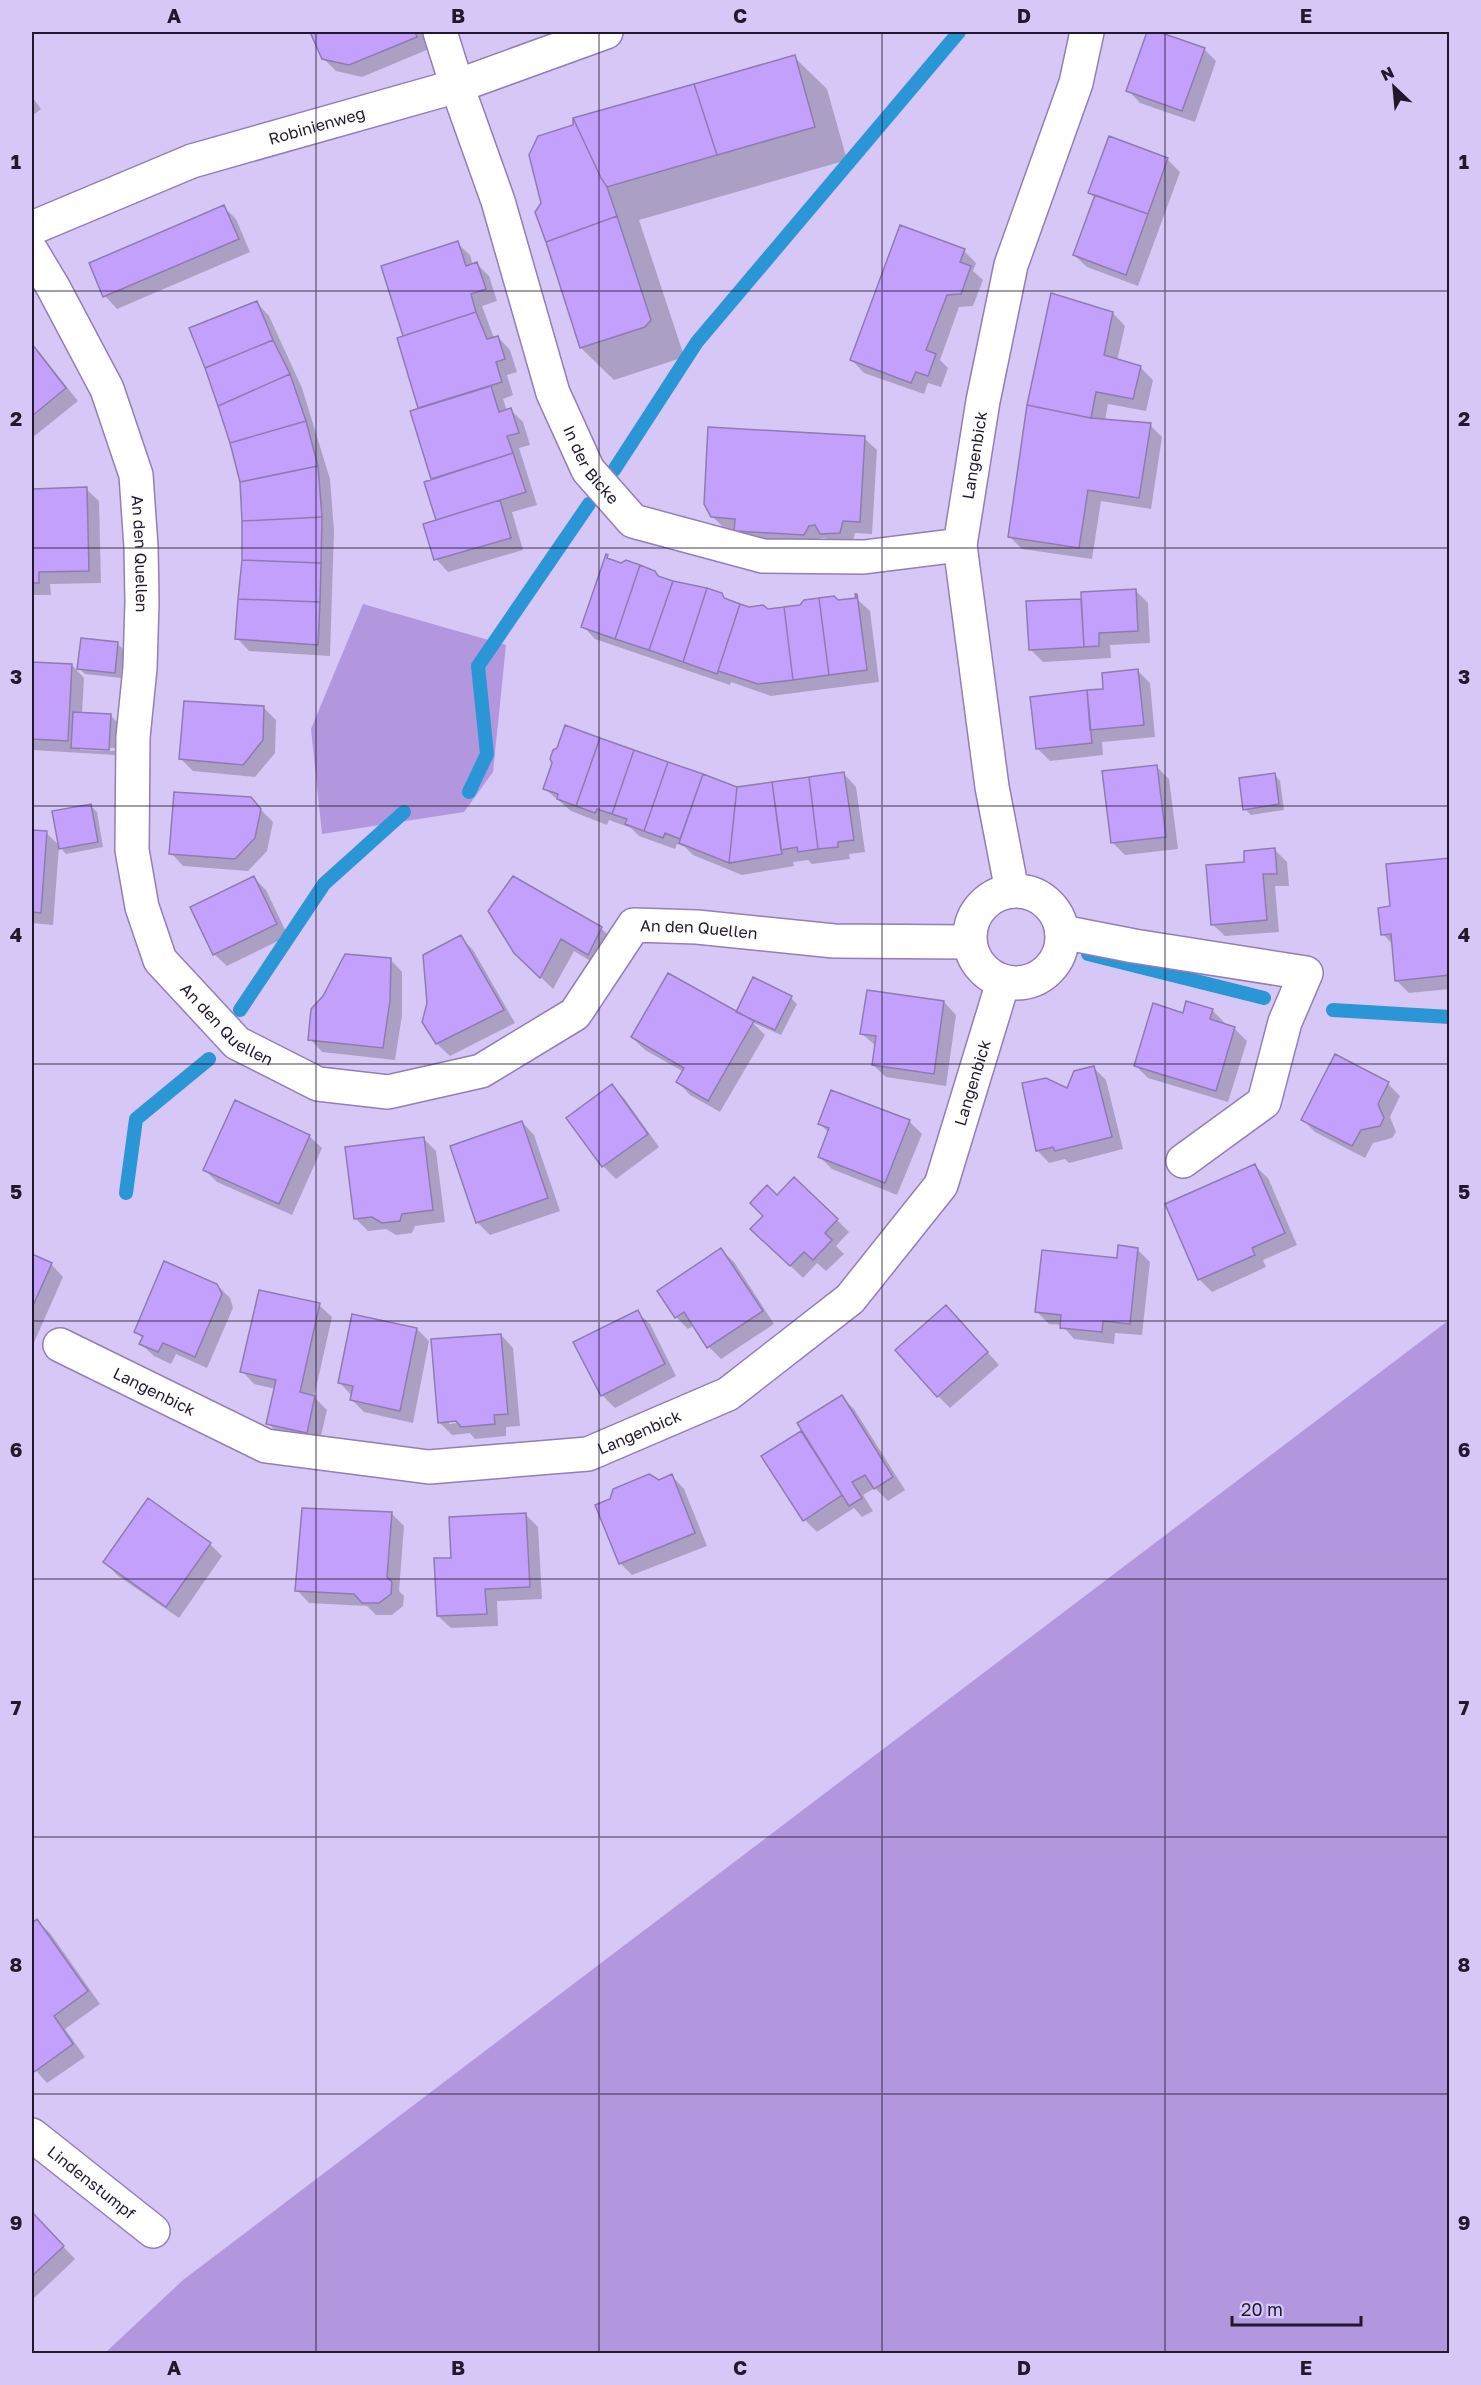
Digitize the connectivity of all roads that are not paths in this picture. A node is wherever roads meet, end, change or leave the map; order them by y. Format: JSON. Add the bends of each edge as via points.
{"nodes":[{"id":1,"x":440,"y":32,"type":"edge"},
{"id":2,"x":606,"y":32,"type":"edge"},
{"id":3,"x":1087,"y":32,"type":"edge"},
{"id":4,"x":457,"y":87,"type":"junction"},
{"id":5,"x":32,"y":228,"type":"edge"},
{"id":6,"x":32,"y":252,"type":"edge"},
{"id":7,"x":960,"y":545,"type":"junction"},
{"id":8,"x":1012,"y":891,"type":"junction"},
{"id":9,"x":1062,"y":932,"type":"junction"},
{"id":10,"x":969,"y":942,"type":"junction"},
{"id":11,"x":1003,"y":982,"type":"junction"},
{"id":12,"x":1183,"y":1161,"type":"dead end"},
{"id":13,"x":60,"y":1345,"type":"dead end"},
{"id":14,"x":32,"y":2135,"type":"edge"},
{"id":15,"x":153,"y":2231,"type":"dead end"}],
"edges":[{"from":1,"to":4,"type":"street","name":"In der Bicke"},
{"from":2,"to":4,"type":"street","name":"Robinienweg"},
{"from":3,"to":7,"type":"street","name":"Langenbick","via":[[1076,83],[1011,265],[982,401]]},
{"from":4,"to":5,"type":"street","name":"Robinienweg","via":[[192,161]]},
{"from":4,"to":7,"type":"street","name":"In der Bicke","via":[[498,201],[553,393],[588,470],[633,521],[763,556],[864,557]]},
{"from":6,"to":10,"type":"street","name":"An den Quellen","via":[[107,390],[136,475],[142,602],[133,737],[132,850],[142,907],[160,960],[237,1042],[318,1084],[388,1092],[481,1071],[575,1014],[634,925],[697,927],[834,941]]},
{"from":7,"to":8,"type":"street","name":"Langenbick","via":[[992,787]]},
{"from":8,"to":9,"type":"street","via":[[1039,897],[1050,906]]},
{"from":8,"to":10,"type":"street","via":[[998,894],[975,913]]},
{"from":9,"to":11,"type":"street","via":[[1056,961],[1046,972],[1018,984]]},
{"from":9,"to":12,"type":"street","via":[[1306,973],[1285,1022],[1264,1102]]},
{"from":10,"to":11,"type":"street","via":[[980,967]]},
{"from":11,"to":13,"type":"street","name":"Langenbick","via":[[941,1185],[850,1299],[728,1394],[588,1454],[429,1467],[266,1446]]},
{"from":14,"to":15,"type":"street","name":"Lindenstumpf"}]}
